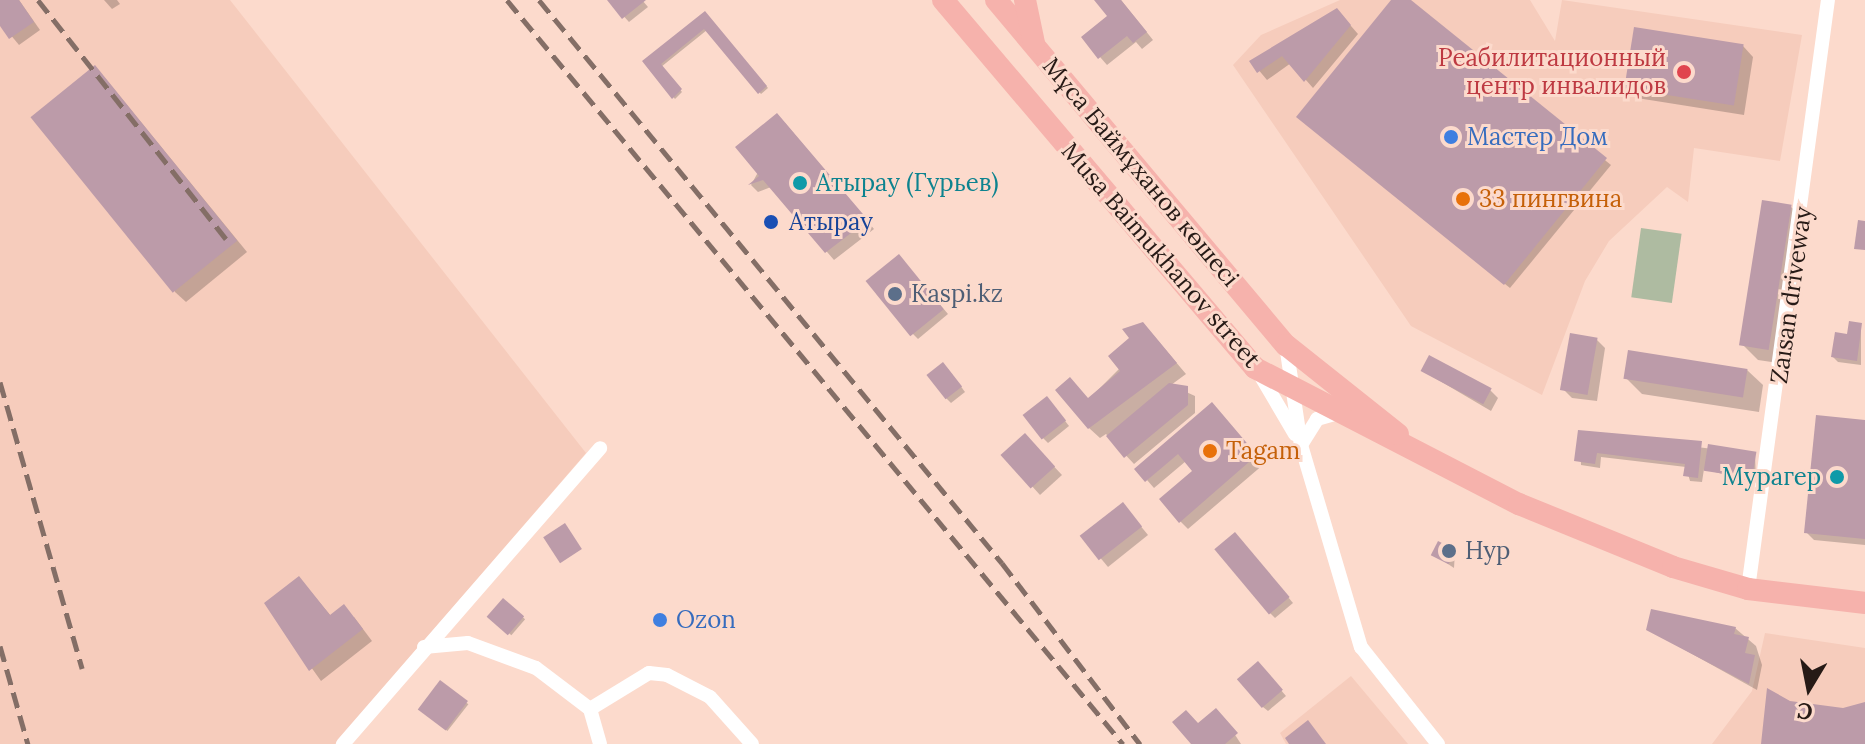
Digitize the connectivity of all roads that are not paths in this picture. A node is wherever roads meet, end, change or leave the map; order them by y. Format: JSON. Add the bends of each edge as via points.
{"nodes":[{"id":1,"x":996,"y":0,"type":"edge"},
{"id":2,"x":1025,"y":0,"type":"edge"},
{"id":3,"x":1828,"y":0,"type":"edge"},
{"id":4,"x":950,"y":3,"type":"edge"},
{"id":5,"x":1034,"y":44,"type":"junction"},
{"id":6,"x":1286,"y":345,"type":"junction"},
{"id":7,"x":1255,"y":368,"type":"junction"},
{"id":8,"x":1293,"y":389,"type":"junction"},
{"id":9,"x":1338,"y":413,"type":"junction"},
{"id":10,"x":1301,"y":445,"type":"junction"},
{"id":11,"x":600,"y":448,"type":"dead end"},
{"id":12,"x":1424,"y":454,"type":"junction"},
{"id":13,"x":1748,"y":589,"type":"junction"},
{"id":14,"x":1865,"y":603,"type":"edge"},
{"id":15,"x":424,"y":647,"type":"junction"},
{"id":16,"x":590,"y":709,"type":"junction"},
{"id":17,"x":343,"y":744,"type":"edge"},
{"id":18,"x":600,"y":744,"type":"edge"},
{"id":19,"x":752,"y":744,"type":"edge"},
{"id":20,"x":1438,"y":744,"type":"edge"}],
"edges":[{"from":1,"to":5,"type":"main road","name":"Мұса Баймұханов көшесі"},
{"from":2,"to":5,"type":"main road"},
{"from":3,"to":13,"type":"street","name":"Zaısan driveway"},
{"from":4,"to":7,"type":"main road","name":"Musa Baimukhanov street"},
{"from":5,"to":6,"type":"main road","name":"Мұса Баймұханов көшесі"},
{"from":6,"to":8,"type":"street"},
{"from":6,"to":12,"type":"main road","name":"Musa Baimukhanov street"},
{"from":7,"to":8,"type":"main road","name":"Musa Baimukhanov street"},
{"from":7,"to":10,"type":"street"},
{"from":8,"to":9,"type":"main road","name":"Musa Baimukhanov street"},
{"from":8,"to":10,"type":"street"},
{"from":9,"to":10,"type":"street","via":[[1317,419]]},
{"from":9,"to":12,"type":"main road","name":"Musa Baimukhanov street"},
{"from":10,"to":20,"type":"street","via":[[1361,647]]},
{"from":11,"to":15,"type":"street"},
{"from":12,"to":13,"type":"main road","name":"Musa Baimukhanov street","via":[[1519,504],[1673,567]]},
{"from":13,"to":14,"type":"main road","name":"Musa Baimukhanov street"},
{"from":15,"to":16,"type":"street","via":[[496,650],[536,668]]},
{"from":15,"to":17,"type":"street"},
{"from":16,"to":18,"type":"street"},
{"from":16,"to":19,"type":"street","via":[[649,673],[667,675],[710,697]]}]}
